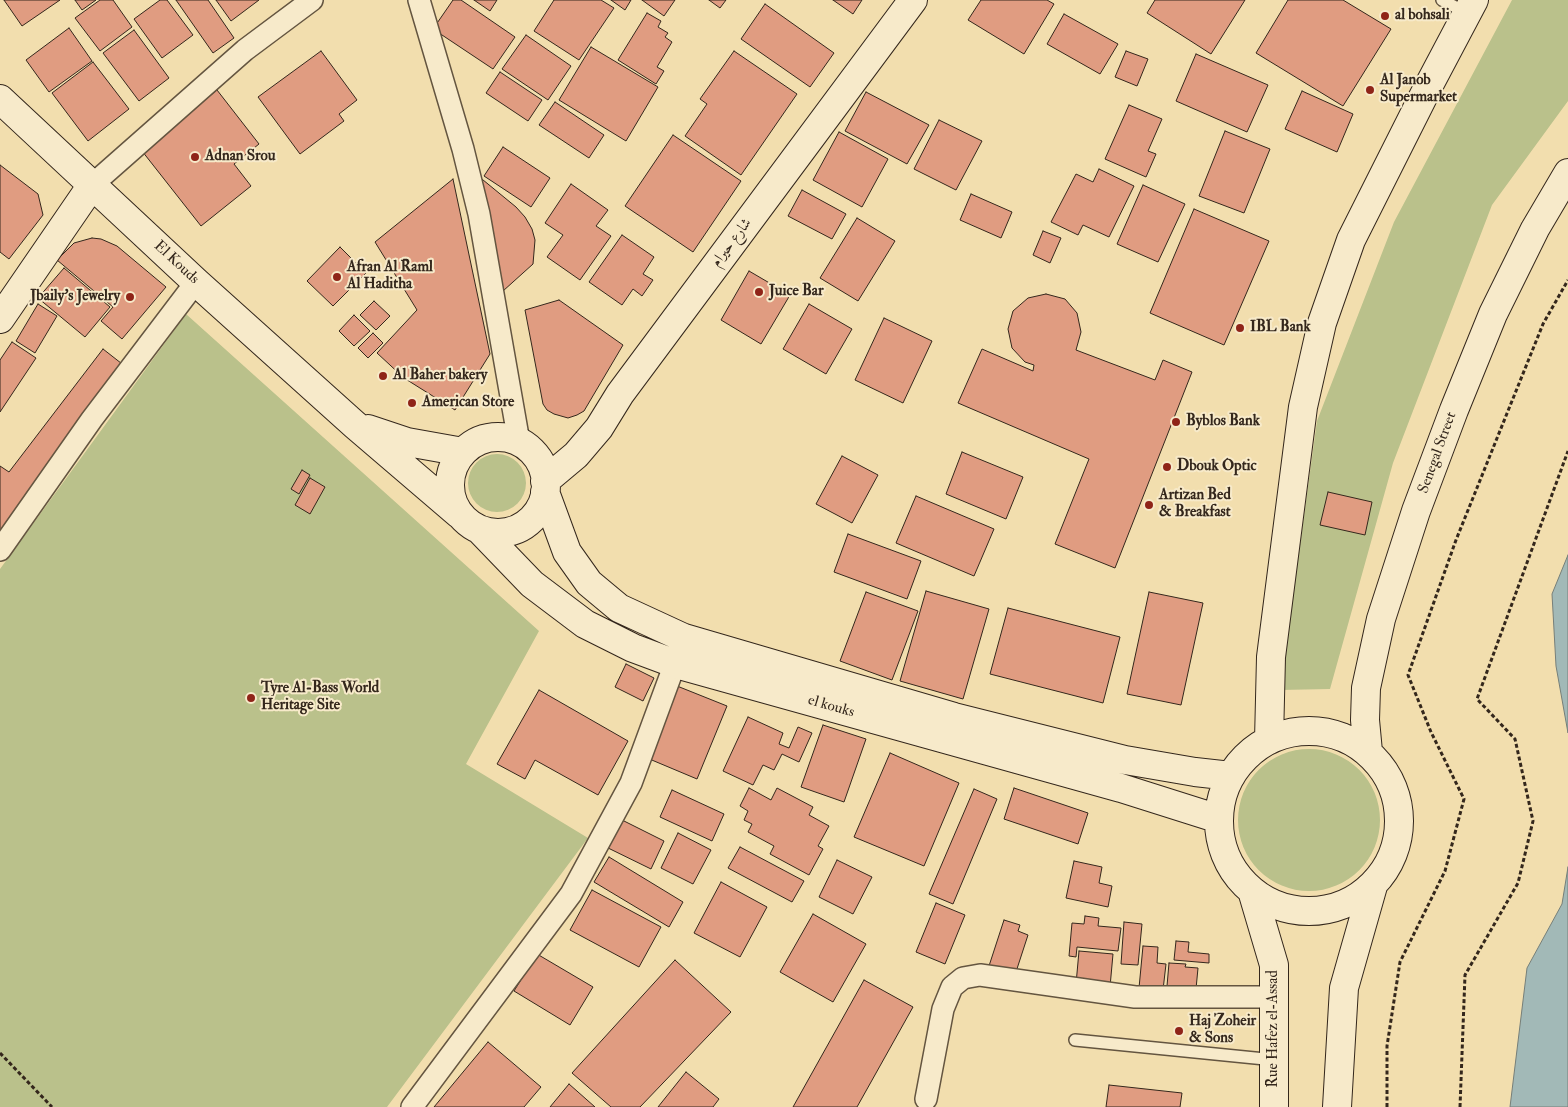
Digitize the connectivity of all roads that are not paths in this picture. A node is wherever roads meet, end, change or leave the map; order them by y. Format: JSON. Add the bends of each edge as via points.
{"nodes":[{"id":1,"x":312,"y":0,"type":"edge"},
{"id":2,"x":913,"y":0,"type":"edge"},
{"id":3,"x":1442,"y":0,"type":"edge"},
{"id":4,"x":423,"y":3,"type":"edge"},
{"id":5,"x":1470,"y":7,"type":"edge"},
{"id":6,"x":0,"y":99,"type":"edge"},
{"id":7,"x":1568,"y":173,"type":"edge"},
{"id":8,"x":92,"y":186,"type":"junction"},
{"id":9,"x":196,"y":282,"type":"junction"},
{"id":10,"x":0,"y":318,"type":"edge"},
{"id":11,"x":355,"y":425,"type":"junction"},
{"id":12,"x":519,"y":442,"type":"junction"},
{"id":13,"x":463,"y":452,"type":"junction"},
{"id":14,"x":545,"y":486,"type":"junction"},
{"id":15,"x":469,"y":522,"type":"junction"},
{"id":16,"x":0,"y":550,"type":"edge"},
{"id":17,"x":684,"y":638,"type":"junction"},
{"id":18,"x":676,"y":664,"type":"junction"},
{"id":19,"x":1269,"y":740,"type":"junction"},
{"id":20,"x":1368,"y":752,"type":"junction"},
{"id":21,"x":1231,"y":776,"type":"junction"},
{"id":22,"x":1219,"y":819,"type":"junction"},
{"id":23,"x":1373,"y":886,"type":"junction"},
{"id":24,"x":1253,"y":894,"type":"junction"},
{"id":25,"x":1275,"y":997,"type":"junction"},
{"id":26,"x":1075,"y":1040,"type":"dead end"},
{"id":27,"x":1275,"y":1060,"type":"junction"},
{"id":28,"x":926,"y":1100,"type":"dead end"},
{"id":29,"x":412,"y":1107,"type":"edge"},
{"id":30,"x":1274,"y":1107,"type":"edge"},
{"id":31,"x":1337,"y":1107,"type":"edge"}],
"edges":[{"from":1,"to":8,"type":"street","via":[[245,50]]},
{"from":2,"to":14,"type":"main road","name":"شارع حيرام","via":[[620,394],[599,428]]},
{"from":3,"to":5,"type":"lane"},
{"from":4,"to":12,"type":"street","via":[[479,214]]},
{"from":5,"to":19,"type":"main road","via":[[1352,240],[1322,323],[1303,407],[1272,647]]},
{"from":6,"to":8,"type":"main road","name":"El Kouds"},
{"from":7,"to":20,"type":"main road","name":"Senegal Street","via":[[1535,229],[1493,314],[1416,511],[1381,619],[1366,688]]},
{"from":8,"to":9,"type":"main road","name":"El Kouds"},
{"from":8,"to":10,"type":"main road"},
{"from":9,"to":11,"type":"main road","name":"El Kouds"},
{"from":9,"to":16,"type":"street","via":[[92,419]]},
{"from":11,"to":13,"type":"main road","via":[[407,442]]},
{"from":11,"to":15,"type":"main road","name":"El Kouds"},
{"from":12,"to":13,"type":"main road","via":[[500,437],[480,440]]},
{"from":12,"to":14,"type":"main road","via":[[541,465]]},
{"from":13,"to":15,"type":"main road","via":[[454,466],[450,482],[452,499]]},
{"from":14,"to":15,"type":"main road","via":[[540,508],[528,522],[513,531],[496,533]]},
{"from":14,"to":17,"type":"main road","name":"el kouks","via":[[567,552],[589,583],[619,608]]},
{"from":15,"to":18,"type":"main road","name":"el kouks","via":[[532,584],[585,624],[632,648]]},
{"from":17,"to":18,"type":"street"},
{"from":17,"to":21,"type":"main road","name":"el kouks","via":[[954,717],[1125,760]]},
{"from":18,"to":22,"type":"main road","name":"el kouks","via":[[1121,788]]},
{"from":18,"to":29,"type":"street","via":[[631,783],[570,894]]},
{"from":19,"to":20,"type":"main road","via":[[1294,732],[1320,731],[1345,738]]},
{"from":19,"to":21,"type":"main road","via":[[1247,755]]},
{"from":20,"to":23,"type":"main road","via":[[1387,774],[1398,802],[1400,832],[1391,861]]},
{"from":21,"to":22,"type":"main road","via":[[1222,797]]},
{"from":22,"to":24,"type":"main road","via":[[1227,861]]},
{"from":23,"to":24,"type":"main road","via":[[1346,904],[1315,912],[1282,908]]},
{"from":23,"to":31,"type":"main road","via":[[1344,988]]},
{"from":24,"to":25,"type":"main road","name":"Rue Hafez el-Assad","via":[[1274,965]]},
{"from":25,"to":27,"type":"main road","name":"Rue Hafez el-Assad"},
{"from":25,"to":28,"type":"street","via":[[1135,997],[980,975],[964,978],[952,988],[943,1009]]},
{"from":26,"to":27,"type":"lane"},
{"from":27,"to":30,"type":"main road","name":"Rue Hafez el-Assad"}]}
